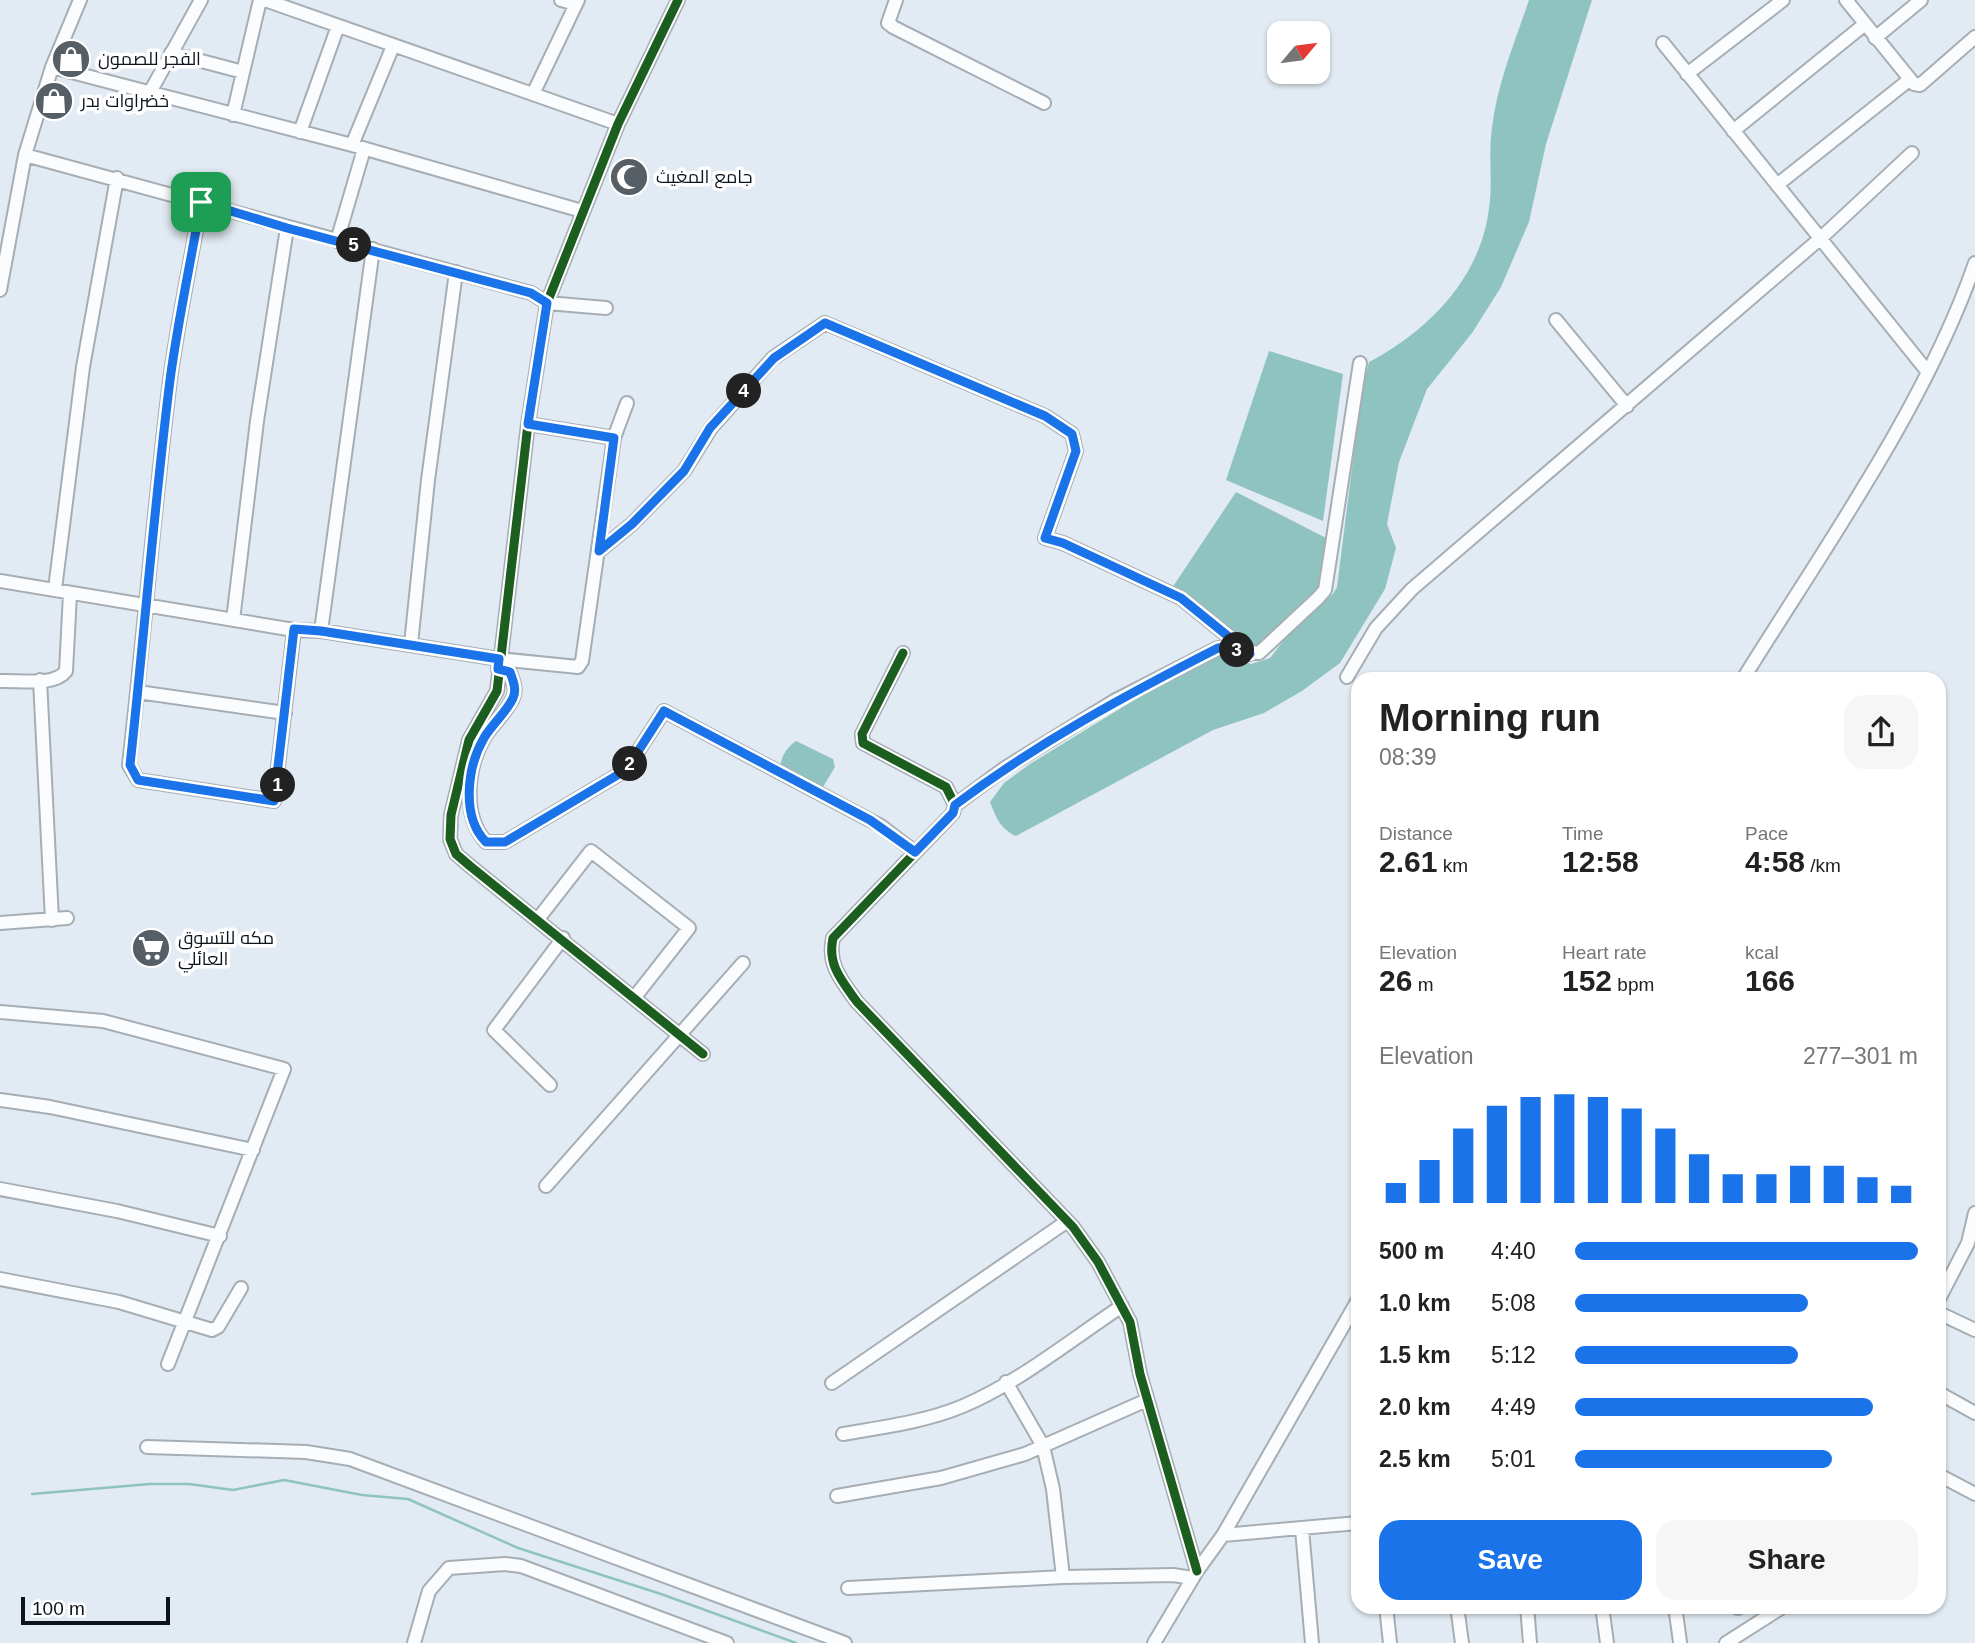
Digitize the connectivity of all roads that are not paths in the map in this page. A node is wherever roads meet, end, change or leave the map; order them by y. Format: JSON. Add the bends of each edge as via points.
{"nodes":[{"id":1,"x":80,"y":0,"type":"edge"},
{"id":2,"x":201,"y":0,"type":"edge"},
{"id":3,"x":263,"y":0,"type":"edge"},
{"id":4,"x":561,"y":0,"type":"edge"},
{"id":5,"x":678,"y":0,"type":"edge"},
{"id":6,"x":896,"y":0,"type":"edge"},
{"id":7,"x":1783,"y":0,"type":"edge"},
{"id":8,"x":1846,"y":0,"type":"edge"},
{"id":9,"x":1921,"y":0,"type":"edge"},
{"id":10,"x":577,"y":2,"type":"edge"},
{"id":11,"x":1865,"y":24,"type":"junction"},
{"id":12,"x":338,"y":26,"type":"junction"},
{"id":13,"x":1975,"y":37,"type":"edge"},
{"id":14,"x":1875,"y":38,"type":"junction"},
{"id":15,"x":1663,"y":43,"type":"dead end"},
{"id":16,"x":393,"y":46,"type":"junction"},
{"id":17,"x":172,"y":53,"type":"junction"},
{"id":18,"x":52,"y":67,"type":"junction"},
{"id":19,"x":243,"y":72,"type":"junction"},
{"id":20,"x":1688,"y":74,"type":"junction"},
{"id":21,"x":1909,"y":80,"type":"junction"},
{"id":22,"x":149,"y":93,"type":"junction"},
{"id":23,"x":533,"y":94,"type":"junction"},
{"id":24,"x":1044,"y":103,"type":"dead end"},
{"id":25,"x":233,"y":115,"type":"junction"},
{"id":26,"x":618,"y":124,"type":"junction"},
{"id":27,"x":1733,"y":131,"type":"junction"},
{"id":28,"x":300,"y":132,"type":"junction"},
{"id":29,"x":358,"y":147,"type":"junction"},
{"id":30,"x":1912,"y":153,"type":"dead end"},
{"id":31,"x":25,"y":155,"type":"junction"},
{"id":32,"x":117,"y":178,"type":"junction"},
{"id":33,"x":1777,"y":185,"type":"junction"},
{"id":34,"x":201,"y":202,"type":"junction"},
{"id":35,"x":582,"y":211,"type":"junction"},
{"id":36,"x":287,"y":228,"type":"junction"},
{"id":37,"x":5,"y":229,"type":"edge"},
{"id":38,"x":1822,"y":237,"type":"junction"},
{"id":39,"x":337,"y":241,"type":"junction"},
{"id":40,"x":373,"y":249,"type":"junction"},
{"id":41,"x":1975,"y":263,"type":"edge"},
{"id":42,"x":456,"y":272,"type":"junction"},
{"id":43,"x":0,"y":290,"type":"edge"},
{"id":44,"x":547,"y":303,"type":"junction"},
{"id":45,"x":606,"y":308,"type":"dead end"},
{"id":46,"x":1556,"y":320,"type":"dead end"},
{"id":47,"x":1360,"y":363,"type":"dead end"},
{"id":48,"x":1927,"y":371,"type":"junction"},
{"id":49,"x":627,"y":403,"type":"dead end"},
{"id":50,"x":1627,"y":406,"type":"junction"},
{"id":51,"x":528,"y":424,"type":"junction"},
{"id":52,"x":614,"y":438,"type":"junction"},
{"id":53,"x":599,"y":551,"type":"junction"},
{"id":54,"x":0,"y":581,"type":"edge"},
{"id":55,"x":55,"y":589,"type":"junction"},
{"id":56,"x":70,"y":594,"type":"junction"},
{"id":57,"x":148,"y":605,"type":"junction"},
{"id":58,"x":233,"y":620,"type":"junction"},
{"id":59,"x":294,"y":629,"type":"junction"},
{"id":60,"x":321,"y":631,"type":"junction"},
{"id":61,"x":411,"y":644,"type":"junction"},
{"id":62,"x":903,"y":653,"type":"dead end"},
{"id":63,"x":1250,"y":654,"type":"junction"},
{"id":64,"x":499,"y":664,"type":"junction"},
{"id":65,"x":1747,"y":672,"type":"edge"},
{"id":66,"x":1348,"y":677,"type":"dead end"},
{"id":67,"x":40,"y":680,"type":"junction"},
{"id":68,"x":0,"y":681,"type":"edge"},
{"id":69,"x":138,"y":692,"type":"junction"},
{"id":70,"x":285,"y":713,"type":"junction"},
{"id":71,"x":955,"y":805,"type":"junction"},
{"id":72,"x":915,"y":852,"type":"junction"},
{"id":73,"x":67,"y":918,"type":"dead end"},
{"id":74,"x":538,"y":919,"type":"junction"},
{"id":75,"x":52,"y":920,"type":"junction"},
{"id":76,"x":0,"y":923,"type":"edge"},
{"id":77,"x":562,"y":938,"type":"junction"},
{"id":78,"x":743,"y":963,"type":"dead end"},
{"id":79,"x":634,"y":998,"type":"junction"},
{"id":80,"x":0,"y":1012,"type":"edge"},
{"id":81,"x":679,"y":1035,"type":"junction"},
{"id":82,"x":703,"y":1054,"type":"dead end"},
{"id":83,"x":550,"y":1085,"type":"dead end"},
{"id":84,"x":0,"y":1100,"type":"edge"},
{"id":85,"x":253,"y":1150,"type":"junction"},
{"id":86,"x":546,"y":1186,"type":"dead end"},
{"id":87,"x":0,"y":1189,"type":"edge"},
{"id":88,"x":1975,"y":1213,"type":"edge"},
{"id":89,"x":1066,"y":1222,"type":"junction"},
{"id":90,"x":220,"y":1236,"type":"junction"},
{"id":91,"x":1971,"y":1245,"type":"edge"},
{"id":92,"x":0,"y":1279,"type":"edge"},
{"id":93,"x":1946,"y":1287,"type":"edge"},
{"id":94,"x":241,"y":1288,"type":"dead end"},
{"id":95,"x":1122,"y":1306,"type":"junction"},
{"id":96,"x":1351,"y":1312,"type":"edge"},
{"id":97,"x":1946,"y":1316,"type":"edge"},
{"id":98,"x":185,"y":1323,"type":"junction"},
{"id":99,"x":1975,"y":1330,"type":"edge"},
{"id":100,"x":168,"y":1364,"type":"dead end"},
{"id":101,"x":1006,"y":1382,"type":"junction"},
{"id":102,"x":832,"y":1383,"type":"dead end"},
{"id":103,"x":1946,"y":1398,"type":"edge"},
{"id":104,"x":1147,"y":1400,"type":"junction"},
{"id":105,"x":1975,"y":1413,"type":"edge"},
{"id":106,"x":843,"y":1434,"type":"dead end"},
{"id":107,"x":1043,"y":1446,"type":"junction"},
{"id":108,"x":147,"y":1447,"type":"dead end"},
{"id":109,"x":1946,"y":1478,"type":"edge"},
{"id":110,"x":1975,"y":1493,"type":"edge"},
{"id":111,"x":837,"y":1496,"type":"dead end"},
{"id":112,"x":1351,"y":1524,"type":"edge"},
{"id":113,"x":1302,"y":1529,"type":"junction"},
{"id":114,"x":1223,"y":1535,"type":"junction"},
{"id":115,"x":1195,"y":1574,"type":"junction"},
{"id":116,"x":1063,"y":1577,"type":"junction"},
{"id":117,"x":848,"y":1588,"type":"dead end"},
{"id":118,"x":1387,"y":1614,"type":"edge"},
{"id":119,"x":1458,"y":1614,"type":"edge"},
{"id":120,"x":1528,"y":1614,"type":"edge"},
{"id":121,"x":1603,"y":1614,"type":"edge"},
{"id":122,"x":1676,"y":1614,"type":"edge"},
{"id":123,"x":1771,"y":1614,"type":"edge"},
{"id":124,"x":1680,"y":1642,"type":"edge"},
{"id":125,"x":414,"y":1643,"type":"edge"},
{"id":126,"x":727,"y":1643,"type":"edge"},
{"id":127,"x":845,"y":1643,"type":"edge"},
{"id":128,"x":1154,"y":1643,"type":"edge"},
{"id":129,"x":1312,"y":1643,"type":"edge"},
{"id":130,"x":1390,"y":1643,"type":"edge"},
{"id":131,"x":1462,"y":1643,"type":"edge"},
{"id":132,"x":1530,"y":1643,"type":"edge"},
{"id":133,"x":1607,"y":1643,"type":"edge"},
{"id":134,"x":1726,"y":1643,"type":"edge"}],
"edges":[{"from":1,"to":18,"type":"street"},
{"from":2,"to":17,"type":"street"},
{"from":3,"to":12,"type":"street"},
{"from":3,"to":19,"type":"street"},
{"from":4,"to":10,"type":"street"},
{"from":5,"to":26,"type":"street"},
{"from":6,"to":24,"type":"street","via":[[888,23],[893,27]]},
{"from":7,"to":20,"type":"street"},
{"from":8,"to":11,"type":"street"},
{"from":9,"to":14,"type":"street"},
{"from":10,"to":23,"type":"street"},
{"from":11,"to":14,"type":"street"},
{"from":11,"to":27,"type":"street"},
{"from":12,"to":16,"type":"street"},
{"from":12,"to":28,"type":"street"},
{"from":13,"to":21,"type":"street","via":[[1920,85]]},
{"from":14,"to":21,"type":"street"},
{"from":15,"to":20,"type":"street"},
{"from":16,"to":23,"type":"street"},
{"from":16,"to":29,"type":"street"},
{"from":17,"to":19,"type":"street"},
{"from":17,"to":22,"type":"street"},
{"from":18,"to":22,"type":"street"},
{"from":18,"to":31,"type":"street"},
{"from":19,"to":25,"type":"street"},
{"from":20,"to":27,"type":"street"},
{"from":21,"to":33,"type":"street"},
{"from":22,"to":25,"type":"street"},
{"from":23,"to":26,"type":"street"},
{"from":25,"to":28,"type":"street"},
{"from":26,"to":35,"type":"street"},
{"from":27,"to":33,"type":"street"},
{"from":28,"to":29,"type":"street"},
{"from":29,"to":35,"type":"street"},
{"from":29,"to":39,"type":"street"},
{"from":30,"to":38,"type":"street"},
{"from":31,"to":32,"type":"street"},
{"from":31,"to":37,"type":"street"},
{"from":32,"to":34,"type":"street"},
{"from":32,"to":55,"type":"street","via":[[83,367]]},
{"from":33,"to":38,"type":"street"},
{"from":34,"to":36,"type":"street"},
{"from":34,"to":57,"type":"street","via":[[171,376]]},
{"from":35,"to":44,"type":"street"},
{"from":36,"to":39,"type":"street"},
{"from":36,"to":58,"type":"street"},
{"from":37,"to":43,"type":"street"},
{"from":38,"to":48,"type":"street"},
{"from":38,"to":50,"type":"street"},
{"from":39,"to":40,"type":"street"},
{"from":40,"to":42,"type":"street"},
{"from":40,"to":60,"type":"street"},
{"from":41,"to":48,"type":"street","via":[[1959,311]]},
{"from":42,"to":44,"type":"street","via":[[531,293]]},
{"from":42,"to":61,"type":"street"},
{"from":44,"to":45,"type":"street"},
{"from":44,"to":51,"type":"street"},
{"from":46,"to":50,"type":"street"},
{"from":47,"to":63,"type":"street","via":[[1325,590],[1259,653]]},
{"from":48,"to":65,"type":"street","via":[[1875,466]]},
{"from":49,"to":52,"type":"street"},
{"from":50,"to":66,"type":"street","via":[[1412,589],[1377,628]]},
{"from":51,"to":52,"type":"street"},
{"from":51,"to":64,"type":"street"},
{"from":52,"to":53,"type":"street"},
{"from":53,"to":63,"type":"street","via":[[684,471],[710,428],[774,358],[825,323],[1045,416],[1072,434],[1076,451],[1045,538],[1181,598]]},
{"from":53,"to":64,"type":"street","via":[[578,667]]},
{"from":54,"to":55,"type":"street"},
{"from":55,"to":56,"type":"street"},
{"from":56,"to":57,"type":"street"},
{"from":56,"to":67,"type":"street","via":[[66,671],[53,681]]},
{"from":57,"to":58,"type":"street"},
{"from":57,"to":69,"type":"street"},
{"from":58,"to":59,"type":"street"},
{"from":59,"to":60,"type":"street"},
{"from":59,"to":70,"type":"street"},
{"from":60,"to":61,"type":"street"},
{"from":61,"to":64,"type":"street"},
{"from":62,"to":71,"type":"street","via":[[862,734],[863,743],[946,787]]},
{"from":63,"to":71,"type":"street","via":[[1218,648],[1114,701],[1005,768]]},
{"from":64,"to":72,"type":"street","via":[[510,672],[515,696],[484,738],[469,789],[472,817],[486,842],[505,842],[626,770],[664,711],[870,820]]},
{"from":64,"to":74,"type":"street","via":[[497,691],[469,740],[458,778],[450,839],[456,854]]},
{"from":67,"to":68,"type":"street"},
{"from":67,"to":75,"type":"street"},
{"from":69,"to":70,"type":"street"},
{"from":69,"to":70,"type":"street","via":[[130,765],[138,780],[272,802]]},
{"from":71,"to":72,"type":"street","via":[[953,813]]},
{"from":72,"to":89,"type":"street","via":[[833,938],[834,970],[857,1002]]},
{"from":73,"to":75,"type":"street"},
{"from":74,"to":77,"type":"street"},
{"from":74,"to":79,"type":"street","via":[[591,851],[689,928]]},
{"from":75,"to":76,"type":"street"},
{"from":77,"to":79,"type":"street"},
{"from":77,"to":83,"type":"street","via":[[494,1030]]},
{"from":78,"to":81,"type":"street"},
{"from":79,"to":81,"type":"street"},
{"from":80,"to":85,"type":"street","via":[[103,1021],[284,1069]]},
{"from":81,"to":82,"type":"street"},
{"from":81,"to":86,"type":"street"},
{"from":84,"to":85,"type":"street"},
{"from":85,"to":90,"type":"street"},
{"from":87,"to":90,"type":"street","via":[[117,1210]]},
{"from":88,"to":91,"type":"street"},
{"from":89,"to":95,"type":"street","via":[[1085,1241]]},
{"from":89,"to":102,"type":"street"},
{"from":90,"to":98,"type":"street"},
{"from":91,"to":93,"type":"street"},
{"from":92,"to":98,"type":"street","via":[[118,1302]]},
{"from":94,"to":98,"type":"street","via":[[218,1327],[212,1330]]},
{"from":95,"to":101,"type":"street"},
{"from":95,"to":104,"type":"street","via":[[1130,1322]]},
{"from":96,"to":114,"type":"street"},
{"from":97,"to":99,"type":"street"},
{"from":98,"to":100,"type":"street"},
{"from":101,"to":106,"type":"street","via":[[963,1406]]},
{"from":101,"to":107,"type":"street"},
{"from":103,"to":105,"type":"street"},
{"from":104,"to":107,"type":"street"},
{"from":104,"to":115,"type":"street"},
{"from":107,"to":111,"type":"street","via":[[941,1478]]},
{"from":107,"to":116,"type":"street"},
{"from":108,"to":127,"type":"street","via":[[306,1452],[350,1459]]},
{"from":109,"to":110,"type":"street"},
{"from":112,"to":113,"type":"street"},
{"from":113,"to":114,"type":"street"},
{"from":113,"to":129,"type":"street"},
{"from":114,"to":115,"type":"street"},
{"from":115,"to":116,"type":"street"},
{"from":115,"to":128,"type":"street"},
{"from":116,"to":117,"type":"street"},
{"from":118,"to":130,"type":"street"},
{"from":119,"to":131,"type":"street"},
{"from":120,"to":132,"type":"street"},
{"from":121,"to":133,"type":"street"},
{"from":122,"to":124,"type":"street"},
{"from":123,"to":134,"type":"street"},
{"from":125,"to":126,"type":"street","via":[[429,1591],[449,1568],[505,1564]]}]}
